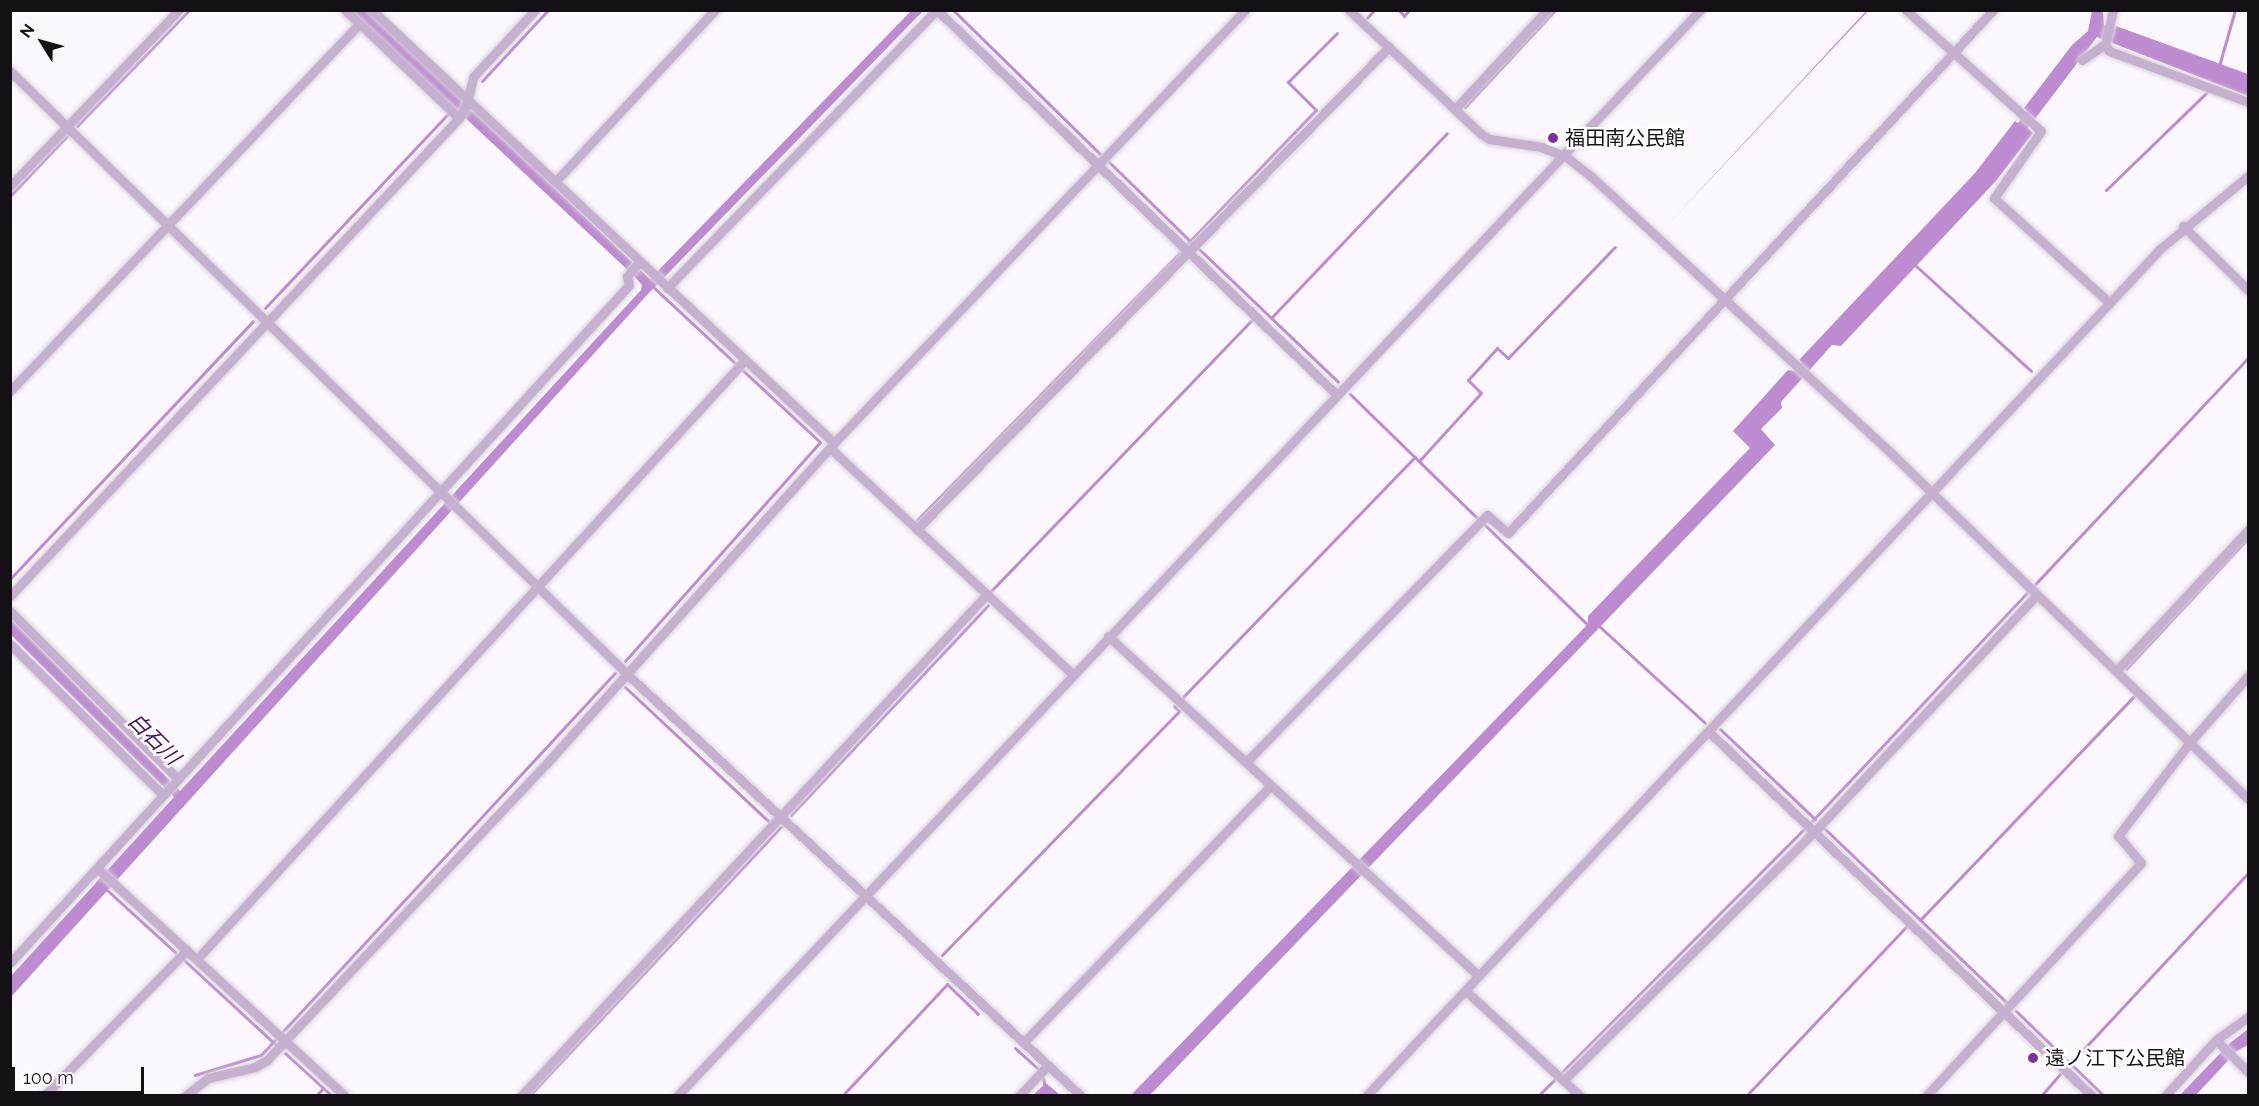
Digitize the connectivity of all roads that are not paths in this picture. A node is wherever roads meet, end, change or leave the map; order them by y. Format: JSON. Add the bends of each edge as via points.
{"nodes":[{"id":1,"x":179,"y":10,"type":"edge"},
{"id":2,"x":345,"y":10,"type":"edge"},
{"id":3,"x":372,"y":10,"type":"edge"},
{"id":4,"x":535,"y":10,"type":"edge"},
{"id":5,"x":715,"y":10,"type":"edge"},
{"id":6,"x":937,"y":10,"type":"edge"},
{"id":7,"x":1245,"y":10,"type":"edge"},
{"id":8,"x":1349,"y":10,"type":"edge"},
{"id":9,"x":1547,"y":10,"type":"edge"},
{"id":10,"x":1700,"y":10,"type":"edge"},
{"id":11,"x":1906,"y":10,"type":"edge"},
{"id":12,"x":1993,"y":10,"type":"edge"},
{"id":13,"x":2113,"y":10,"type":"edge"},
{"id":14,"x":360,"y":24,"type":"junction"},
{"id":15,"x":2105,"y":43,"type":"junction"},
{"id":16,"x":1389,"y":47,"type":"junction"},
{"id":17,"x":1953,"y":54,"type":"junction"},
{"id":18,"x":2082,"y":60,"type":"dead end"},
{"id":19,"x":10,"y":71,"type":"edge"},
{"id":20,"x":2248,"y":102,"type":"edge"},
{"id":21,"x":460,"y":110,"type":"junction"},
{"id":22,"x":1455,"y":110,"type":"junction"},
{"id":23,"x":67,"y":127,"type":"junction"},
{"id":24,"x":1565,"y":156,"type":"junction"},
{"id":25,"x":1098,"y":165,"type":"junction"},
{"id":26,"x":2248,"y":176,"type":"edge"},
{"id":27,"x":555,"y":182,"type":"junction"},
{"id":28,"x":10,"y":186,"type":"edge"},
{"id":29,"x":169,"y":225,"type":"junction"},
{"id":30,"x":2183,"y":226,"type":"junction"},
{"id":31,"x":1189,"y":251,"type":"junction"},
{"id":32,"x":639,"y":262,"type":"junction"},
{"id":33,"x":665,"y":287,"type":"junction"},
{"id":34,"x":2248,"y":290,"type":"edge"},
{"id":35,"x":1724,"y":302,"type":"junction"},
{"id":36,"x":2110,"y":303,"type":"junction"},
{"id":37,"x":267,"y":322,"type":"junction"},
{"id":38,"x":742,"y":365,"type":"junction"},
{"id":39,"x":10,"y":391,"type":"edge"},
{"id":40,"x":1337,"y":395,"type":"junction"},
{"id":41,"x":832,"y":445,"type":"junction"},
{"id":42,"x":439,"y":490,"type":"junction"},
{"id":43,"x":1932,"y":492,"type":"junction"},
{"id":44,"x":917,"y":529,"type":"junction"},
{"id":45,"x":2248,"y":530,"type":"edge"},
{"id":46,"x":538,"y":588,"type":"junction"},
{"id":47,"x":2033,"y":591,"type":"junction"},
{"id":48,"x":987,"y":594,"type":"junction"},
{"id":49,"x":10,"y":596,"type":"edge"},
{"id":50,"x":10,"y":610,"type":"edge"},
{"id":51,"x":1108,"y":636,"type":"junction"},
{"id":52,"x":10,"y":644,"type":"edge"},
{"id":53,"x":2117,"y":670,"type":"junction"},
{"id":54,"x":1072,"y":674,"type":"junction"},
{"id":55,"x":628,"y":675,"type":"junction"},
{"id":56,"x":2248,"y":676,"type":"edge"},
{"id":57,"x":1708,"y":731,"type":"junction"},
{"id":58,"x":2190,"y":742,"type":"junction"},
{"id":59,"x":1246,"y":762,"type":"junction"},
{"id":60,"x":176,"y":781,"type":"junction"},
{"id":61,"x":1271,"y":785,"type":"junction"},
{"id":62,"x":165,"y":793,"type":"junction"},
{"id":63,"x":2248,"y":799,"type":"edge"},
{"id":64,"x":780,"y":817,"type":"junction"},
{"id":65,"x":1810,"y":827,"type":"junction"},
{"id":66,"x":100,"y":872,"type":"junction"},
{"id":67,"x":865,"y":895,"type":"junction"},
{"id":68,"x":186,"y":950,"type":"junction"},
{"id":69,"x":197,"y":959,"type":"junction"},
{"id":70,"x":10,"y":963,"type":"edge"},
{"id":71,"x":1479,"y":976,"type":"junction"},
{"id":72,"x":1466,"y":991,"type":"junction"},
{"id":73,"x":2006,"y":1013,"type":"junction"},
{"id":74,"x":2248,"y":1017,"type":"edge"},
{"id":75,"x":281,"y":1036,"type":"junction"},
{"id":76,"x":1024,"y":1042,"type":"junction"},
{"id":77,"x":2219,"y":1043,"type":"junction"},
{"id":78,"x":1048,"y":1065,"type":"junction"},
{"id":79,"x":2248,"y":1071,"type":"edge"},
{"id":80,"x":1560,"y":1076,"type":"junction"},
{"id":81,"x":44,"y":1095,"type":"edge"},
{"id":82,"x":184,"y":1095,"type":"edge"},
{"id":83,"x":345,"y":1095,"type":"edge"},
{"id":84,"x":521,"y":1095,"type":"edge"},
{"id":85,"x":677,"y":1095,"type":"edge"},
{"id":86,"x":1019,"y":1095,"type":"edge"},
{"id":87,"x":1081,"y":1095,"type":"edge"},
{"id":88,"x":1366,"y":1095,"type":"edge"},
{"id":89,"x":1580,"y":1095,"type":"edge"},
{"id":90,"x":1926,"y":1095,"type":"edge"},
{"id":91,"x":2092,"y":1095,"type":"edge"},
{"id":92,"x":2165,"y":1095,"type":"edge"}],
"edges":[{"from":1,"to":23,"type":"street"},
{"from":2,"to":14,"type":"street"},
{"from":3,"to":21,"type":"street"},
{"from":4,"to":21,"type":"street","via":[[473,77]]},
{"from":5,"to":27,"type":"street"},
{"from":6,"to":25,"type":"street"},
{"from":6,"to":33,"type":"street"},
{"from":7,"to":25,"type":"street"},
{"from":8,"to":16,"type":"street"},
{"from":9,"to":22,"type":"street"},
{"from":10,"to":24,"type":"street"},
{"from":11,"to":17,"type":"street"},
{"from":12,"to":17,"type":"street"},
{"from":13,"to":15,"type":"street"},
{"from":14,"to":21,"type":"street"},
{"from":14,"to":29,"type":"street"},
{"from":15,"to":18,"type":"street"},
{"from":15,"to":20,"type":"street","via":[[2109,51]]},
{"from":16,"to":22,"type":"street"},
{"from":16,"to":31,"type":"street"},
{"from":17,"to":35,"type":"street"},
{"from":17,"to":36,"type":"street","via":[[2041,131],[1994,198]]},
{"from":19,"to":23,"type":"street"},
{"from":21,"to":27,"type":"street"},
{"from":21,"to":37,"type":"street"},
{"from":22,"to":24,"type":"street","via":[[1489,139],[1541,147]]},
{"from":23,"to":28,"type":"street"},
{"from":23,"to":29,"type":"street"},
{"from":24,"to":35,"type":"street"},
{"from":24,"to":40,"type":"street"},
{"from":25,"to":31,"type":"street"},
{"from":25,"to":41,"type":"street"},
{"from":26,"to":30,"type":"street"},
{"from":27,"to":32,"type":"street"},
{"from":29,"to":37,"type":"street"},
{"from":29,"to":39,"type":"street"},
{"from":30,"to":34,"type":"street"},
{"from":30,"to":36,"type":"street"},
{"from":31,"to":40,"type":"street"},
{"from":31,"to":44,"type":"street"},
{"from":32,"to":33,"type":"street"},
{"from":32,"to":42,"type":"street","via":[[627,276],[629,285]]},
{"from":33,"to":38,"type":"street"},
{"from":35,"to":43,"type":"street"},
{"from":35,"to":59,"type":"street","via":[[1508,533],[1486,515]]},
{"from":36,"to":43,"type":"street"},
{"from":37,"to":42,"type":"street"},
{"from":37,"to":49,"type":"street"},
{"from":38,"to":41,"type":"street"},
{"from":38,"to":46,"type":"street"},
{"from":40,"to":51,"type":"street"},
{"from":41,"to":44,"type":"street"},
{"from":41,"to":55,"type":"street"},
{"from":42,"to":46,"type":"street"},
{"from":42,"to":60,"type":"street"},
{"from":43,"to":47,"type":"street"},
{"from":43,"to":57,"type":"street"},
{"from":44,"to":48,"type":"street"},
{"from":45,"to":53,"type":"street"},
{"from":46,"to":55,"type":"street"},
{"from":46,"to":69,"type":"street"},
{"from":47,"to":53,"type":"street"},
{"from":47,"to":65,"type":"street"},
{"from":48,"to":54,"type":"street"},
{"from":48,"to":64,"type":"street"},
{"from":50,"to":60,"type":"street"},
{"from":51,"to":54,"type":"street"},
{"from":51,"to":59,"type":"street"},
{"from":52,"to":62,"type":"street"},
{"from":53,"to":58,"type":"street"},
{"from":54,"to":67,"type":"street"},
{"from":55,"to":64,"type":"street"},
{"from":55,"to":75,"type":"street"},
{"from":56,"to":58,"type":"street"},
{"from":57,"to":65,"type":"street"},
{"from":57,"to":71,"type":"street"},
{"from":58,"to":63,"type":"street"},
{"from":58,"to":73,"type":"street","via":[[2118,836],[2141,863]]},
{"from":59,"to":61,"type":"street"},
{"from":60,"to":62,"type":"street"},
{"from":61,"to":71,"type":"street"},
{"from":61,"to":76,"type":"street"},
{"from":62,"to":66,"type":"street"},
{"from":64,"to":67,"type":"street"},
{"from":64,"to":84,"type":"street"},
{"from":65,"to":73,"type":"street"},
{"from":65,"to":80,"type":"street"},
{"from":66,"to":68,"type":"street"},
{"from":66,"to":70,"type":"street"},
{"from":67,"to":76,"type":"street"},
{"from":67,"to":85,"type":"street"},
{"from":68,"to":69,"type":"street"},
{"from":68,"to":81,"type":"street"},
{"from":69,"to":75,"type":"street"},
{"from":71,"to":72,"type":"street"},
{"from":72,"to":80,"type":"street"},
{"from":72,"to":88,"type":"street"},
{"from":73,"to":90,"type":"street"},
{"from":73,"to":91,"type":"street"},
{"from":74,"to":77,"type":"street"},
{"from":75,"to":82,"type":"street","via":[[255,1067],[208,1078]]},
{"from":75,"to":83,"type":"street"},
{"from":76,"to":78,"type":"street"},
{"from":77,"to":79,"type":"street"},
{"from":77,"to":92,"type":"street"},
{"from":78,"to":86,"type":"street"},
{"from":78,"to":87,"type":"street"},
{"from":80,"to":89,"type":"street"}]}
